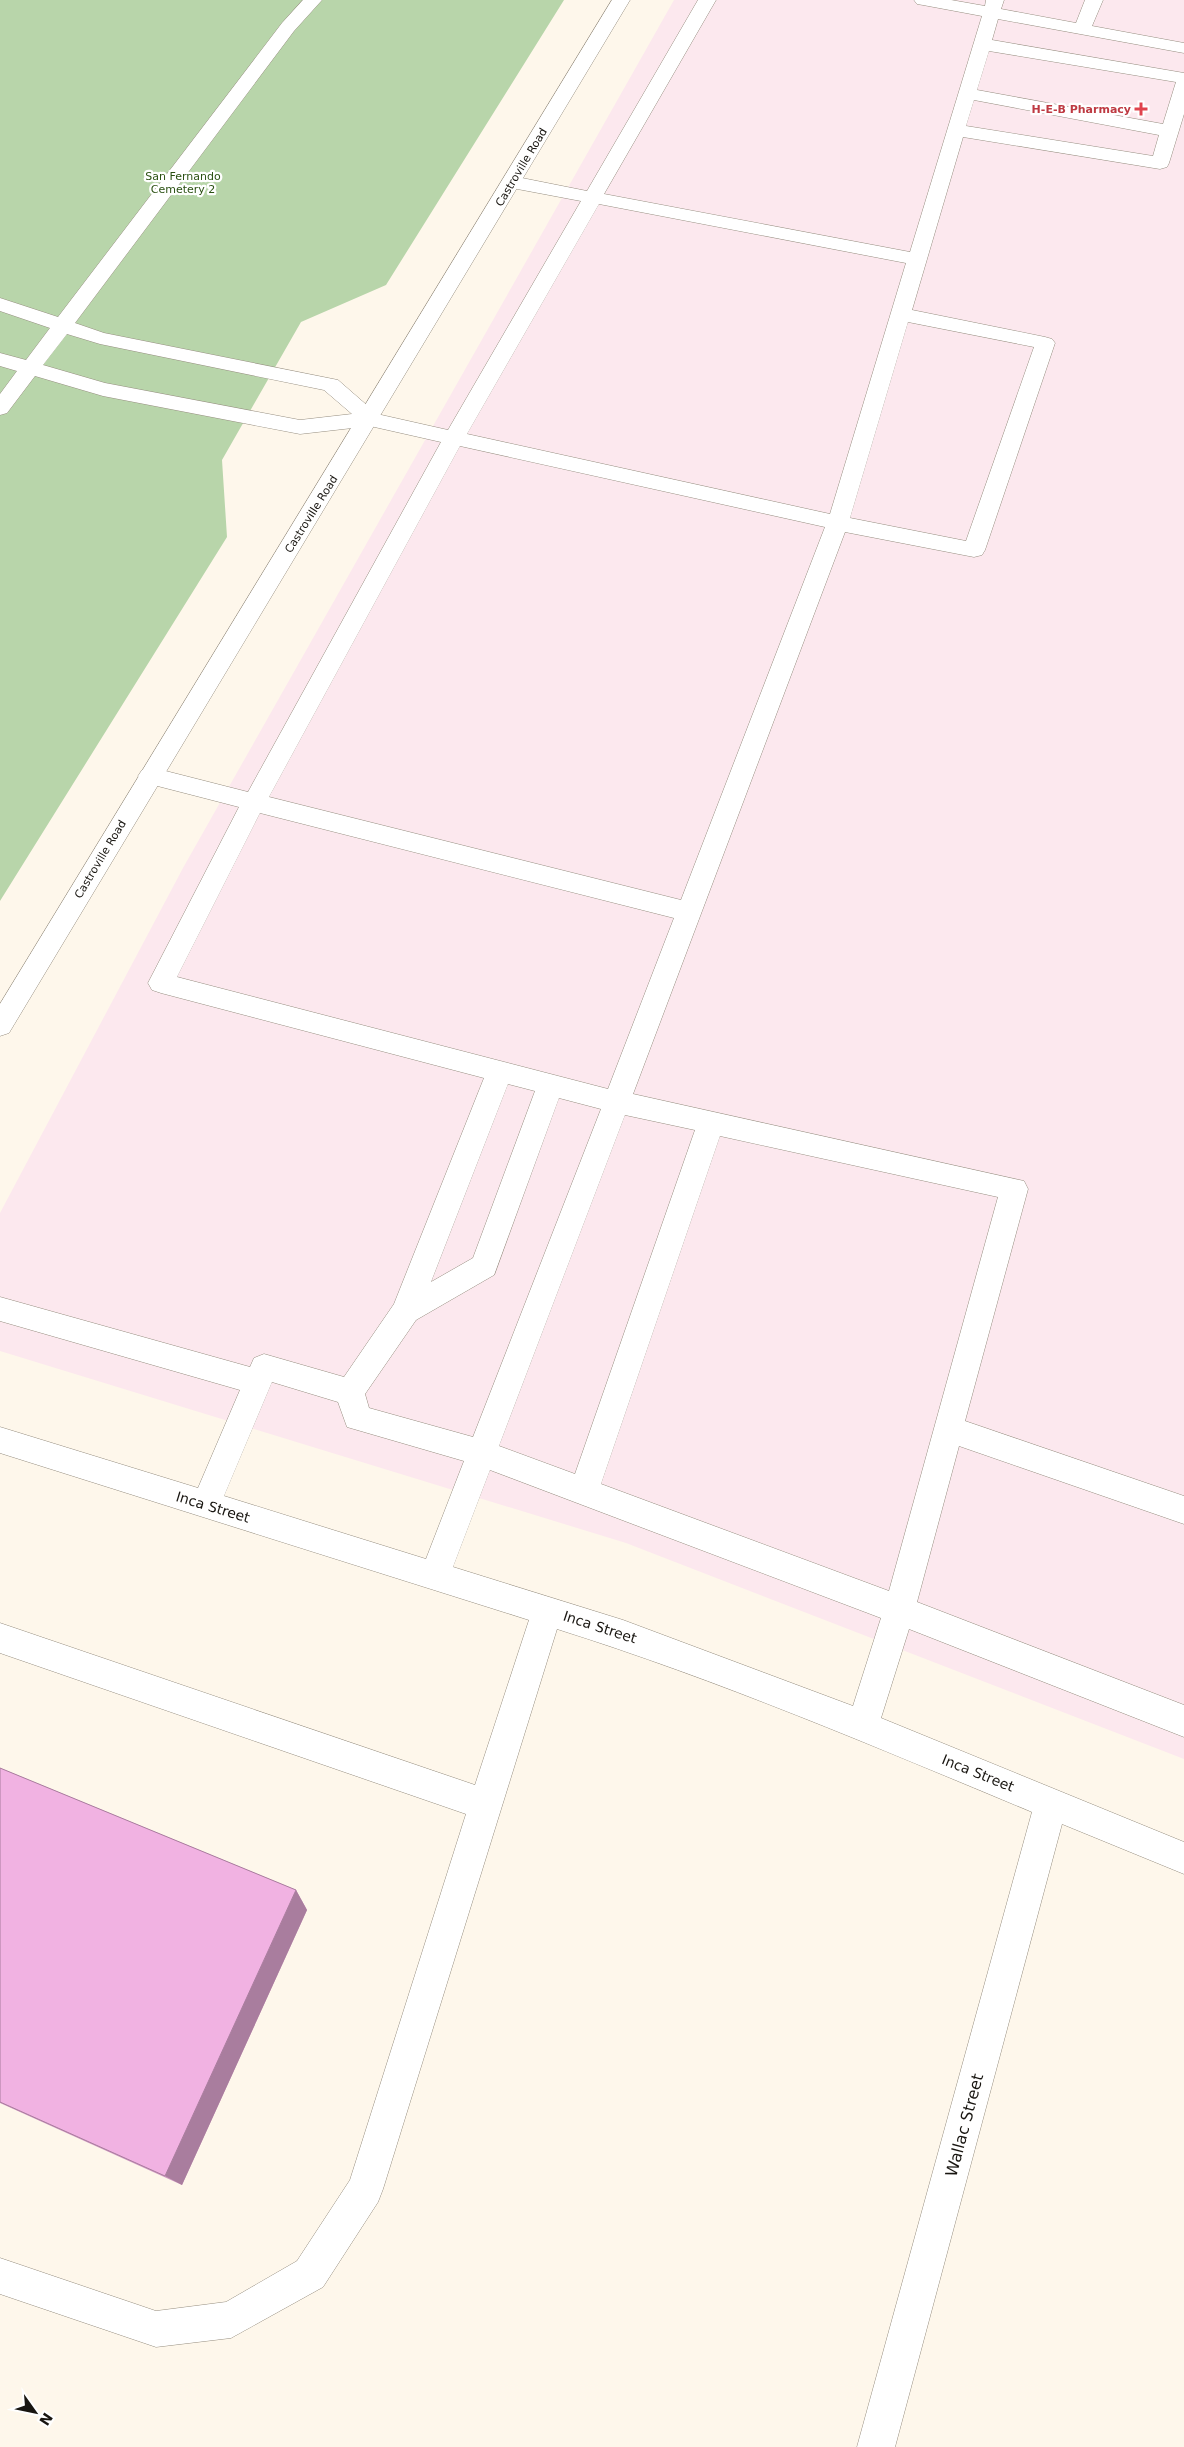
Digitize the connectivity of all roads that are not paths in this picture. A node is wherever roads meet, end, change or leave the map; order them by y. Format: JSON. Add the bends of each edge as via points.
{"nodes":[{"id":1,"x":313,"y":0,"type":"edge"},
{"id":2,"x":621,"y":0,"type":"edge"},
{"id":3,"x":708,"y":0,"type":"edge"},
{"id":4,"x":923,"y":0,"type":"edge"},
{"id":5,"x":1094,"y":0,"type":"edge"},
{"id":6,"x":993,"y":6,"type":"edge"},
{"id":7,"x":1082,"y":29,"type":"junction"},
{"id":8,"x":981,"y":44,"type":"junction"},
{"id":9,"x":1184,"y":48,"type":"edge"},
{"id":10,"x":1184,"y":78,"type":"edge"},
{"id":11,"x":1184,"y":84,"type":"edge"},
{"id":12,"x":966,"y":93,"type":"junction"},
{"id":13,"x":956,"y":130,"type":"junction"},
{"id":14,"x":1170,"y":130,"type":"junction"},
{"id":15,"x":512,"y":182,"type":"junction"},
{"id":16,"x":594,"y":199,"type":"junction"},
{"id":17,"x":917,"y":259,"type":"junction"},
{"id":18,"x":0,"y":304,"type":"edge"},
{"id":19,"x":901,"y":314,"type":"junction"},
{"id":20,"x":62,"y":326,"type":"junction"},
{"id":21,"x":0,"y":359,"type":"edge"},
{"id":22,"x":30,"y":368,"type":"junction"},
{"id":23,"x":0,"y":408,"type":"edge"},
{"id":24,"x":370,"y":419,"type":"junction"},
{"id":25,"x":454,"y":438,"type":"junction"},
{"id":26,"x":838,"y":523,"type":"junction"},
{"id":27,"x":150,"y":776,"type":"junction"},
{"id":28,"x":254,"y":802,"type":"junction"},
{"id":29,"x":689,"y":912,"type":"junction"},
{"id":30,"x":0,"y":1026,"type":"edge"},
{"id":31,"x":500,"y":1071,"type":"junction"},
{"id":32,"x":551,"y":1084,"type":"junction"},
{"id":33,"x":617,"y":1102,"type":"junction"},
{"id":34,"x":711,"y":1123,"type":"junction"},
{"id":35,"x":0,"y":1309,"type":"edge"},
{"id":36,"x":406,"y":1311,"type":"junction"},
{"id":37,"x":257,"y":1382,"type":"junction"},
{"id":38,"x":350,"y":1392,"type":"junction"},
{"id":39,"x":949,"y":1428,"type":"junction"},
{"id":40,"x":0,"y":1440,"type":"edge"},
{"id":41,"x":482,"y":1453,"type":"junction"},
{"id":42,"x":584,"y":1491,"type":"junction"},
{"id":43,"x":206,"y":1504,"type":"junction"},
{"id":44,"x":1184,"y":1510,"type":"edge"},
{"id":45,"x":435,"y":1576,"type":"junction"},
{"id":46,"x":899,"y":1610,"type":"junction"},
{"id":47,"x":548,"y":1611,"type":"junction"},
{"id":48,"x":0,"y":1638,"type":"edge"},
{"id":49,"x":1184,"y":1721,"type":"edge"},
{"id":50,"x":863,"y":1726,"type":"junction"},
{"id":51,"x":1051,"y":1803,"type":"junction"},
{"id":52,"x":485,"y":1805,"type":"junction"},
{"id":53,"x":1184,"y":1858,"type":"edge"},
{"id":54,"x":0,"y":2276,"type":"edge"},
{"id":55,"x":876,"y":2447,"type":"edge"}],
"edges":[{"from":1,"to":20,"type":"main road","via":[[288,27]]},
{"from":2,"to":15,"type":"main road","name":"Castroville Road"},
{"from":3,"to":16,"type":"main road"},
{"from":4,"to":6,"type":"main road"},
{"from":5,"to":7,"type":"main road"},
{"from":6,"to":7,"type":"main road"},
{"from":6,"to":8,"type":"main road"},
{"from":7,"to":9,"type":"main road"},
{"from":8,"to":10,"type":"main road"},
{"from":8,"to":12,"type":"main road"},
{"from":11,"to":14,"type":"main road"},
{"from":12,"to":13,"type":"main road"},
{"from":12,"to":14,"type":"main road"},
{"from":13,"to":14,"type":"main road","via":[[1160,163]]},
{"from":13,"to":17,"type":"main road"},
{"from":15,"to":16,"type":"main road"},
{"from":15,"to":24,"type":"main road","name":"Castroville Road"},
{"from":16,"to":17,"type":"main road"},
{"from":16,"to":25,"type":"main road"},
{"from":17,"to":19,"type":"main road"},
{"from":18,"to":20,"type":"main road"},
{"from":19,"to":26,"type":"main road"},
{"from":19,"to":26,"type":"main road","via":[[1045,342],[974,550]]},
{"from":20,"to":22,"type":"main road"},
{"from":20,"to":24,"type":"main road","via":[[100,338],[331,385]]},
{"from":21,"to":22,"type":"main road"},
{"from":22,"to":23,"type":"main road"},
{"from":22,"to":24,"type":"main road","via":[[103,389],[300,427]]},
{"from":24,"to":25,"type":"main road"},
{"from":24,"to":27,"type":"main road","name":"Castroville Road"},
{"from":25,"to":26,"type":"main road"},
{"from":25,"to":28,"type":"main road"},
{"from":26,"to":29,"type":"main road"},
{"from":27,"to":28,"type":"main road"},
{"from":27,"to":30,"type":"main road","name":"Castroville Road"},
{"from":28,"to":29,"type":"main road"},
{"from":28,"to":31,"type":"main road","via":[[161,983]]},
{"from":29,"to":33,"type":"main road"},
{"from":31,"to":32,"type":"main road"},
{"from":31,"to":36,"type":"main road"},
{"from":32,"to":33,"type":"main road"},
{"from":32,"to":36,"type":"main road","via":[[484,1266]]},
{"from":33,"to":34,"type":"main road"},
{"from":33,"to":41,"type":"main road"},
{"from":34,"to":39,"type":"main road","via":[[1014,1189]]},
{"from":34,"to":42,"type":"main road"},
{"from":35,"to":37,"type":"main road"},
{"from":36,"to":38,"type":"main road"},
{"from":37,"to":38,"type":"main road","via":[[264,1367]]},
{"from":37,"to":43,"type":"main road"},
{"from":38,"to":41,"type":"main road","via":[[357,1418]]},
{"from":39,"to":44,"type":"main road"},
{"from":39,"to":46,"type":"main road"},
{"from":40,"to":43,"type":"main road","name":"Inca Street"},
{"from":41,"to":42,"type":"main road"},
{"from":41,"to":45,"type":"main road"},
{"from":42,"to":46,"type":"main road"},
{"from":43,"to":45,"type":"main road","name":"Inca Street"},
{"from":45,"to":47,"type":"main road","name":"Inca Street"},
{"from":46,"to":49,"type":"main road"},
{"from":46,"to":50,"type":"main road"},
{"from":47,"to":50,"type":"main road","name":"Inca Street","via":[[623,1634]]},
{"from":47,"to":52,"type":"main road"},
{"from":48,"to":52,"type":"main road"},
{"from":50,"to":51,"type":"main road","name":"Inca Street"},
{"from":51,"to":53,"type":"main road","name":"Inca Street"},
{"from":51,"to":55,"type":"main road","name":"Wallac Street"},
{"from":52,"to":54,"type":"main road","via":[[365,2189],[310,2274],[231,2320],[156,2329]]}]}
